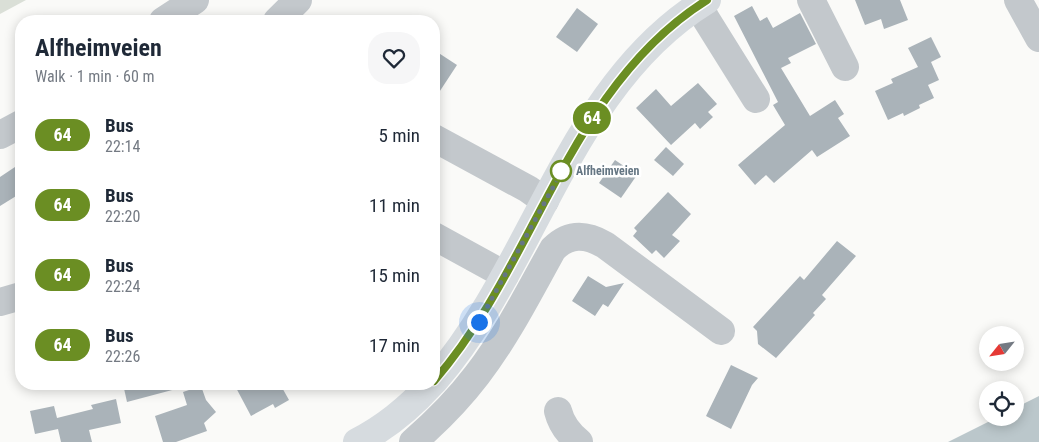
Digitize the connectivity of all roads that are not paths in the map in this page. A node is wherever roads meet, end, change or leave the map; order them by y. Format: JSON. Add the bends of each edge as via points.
{"nodes":[{"id":1,"x":195,"y":0,"type":"edge"},
{"id":2,"x":298,"y":0,"type":"edge"},
{"id":3,"x":810,"y":0,"type":"edge"},
{"id":4,"x":1018,"y":0,"type":"edge"},
{"id":5,"x":703,"y":2,"type":"edge"},
{"id":6,"x":172,"y":15,"type":"edge"},
{"id":7,"x":282,"y":15,"type":"edge"},
{"id":8,"x":1039,"y":38,"type":"edge"},
{"id":9,"x":845,"y":67,"type":"dead end"},
{"id":10,"x":756,"y":99,"type":"dead end"},
{"id":11,"x":15,"y":127,"type":"edge"},
{"id":12,"x":0,"y":135,"type":"edge"},
{"id":13,"x":440,"y":141,"type":"edge"},
{"id":14,"x":545,"y":200,"type":"junction"},
{"id":15,"x":440,"y":239,"type":"edge"},
{"id":16,"x":505,"y":276,"type":"junction"},
{"id":17,"x":15,"y":298,"type":"edge"},
{"id":18,"x":0,"y":302,"type":"edge"},
{"id":19,"x":721,"y":331,"type":"dead end"},
{"id":20,"x":440,"y":374,"type":"edge"},
{"id":21,"x":425,"y":390,"type":"edge"},
{"id":22,"x":558,"y":411,"type":"dead end"},
{"id":23,"x":357,"y":442,"type":"edge"},
{"id":24,"x":413,"y":442,"type":"edge"},
{"id":25,"x":579,"y":442,"type":"edge"}],
"edges":[{"from":1,"to":6,"type":"street"},
{"from":2,"to":7,"type":"street"},
{"from":3,"to":9,"type":"street"},
{"from":4,"to":8,"type":"street"},
{"from":5,"to":10,"type":"street","via":[[706,20]]},
{"from":5,"to":14,"type":"main road","via":[[648,47],[610,92]]},
{"from":11,"to":12,"type":"street"},
{"from":13,"to":14,"type":"street"},
{"from":14,"to":16,"type":"main road"},
{"from":15,"to":16,"type":"street"},
{"from":16,"to":20,"type":"main road","via":[[479,322]]},
{"from":17,"to":18,"type":"street"},
{"from":19,"to":24,"type":"street","via":[[605,245],[584,236],[567,238],[553,249],[509,329],[477,375],[438,420]]},
{"from":21,"to":23,"type":"main road","via":[[406,409]]},
{"from":22,"to":25,"type":"street","via":[[567,429]]}]}
